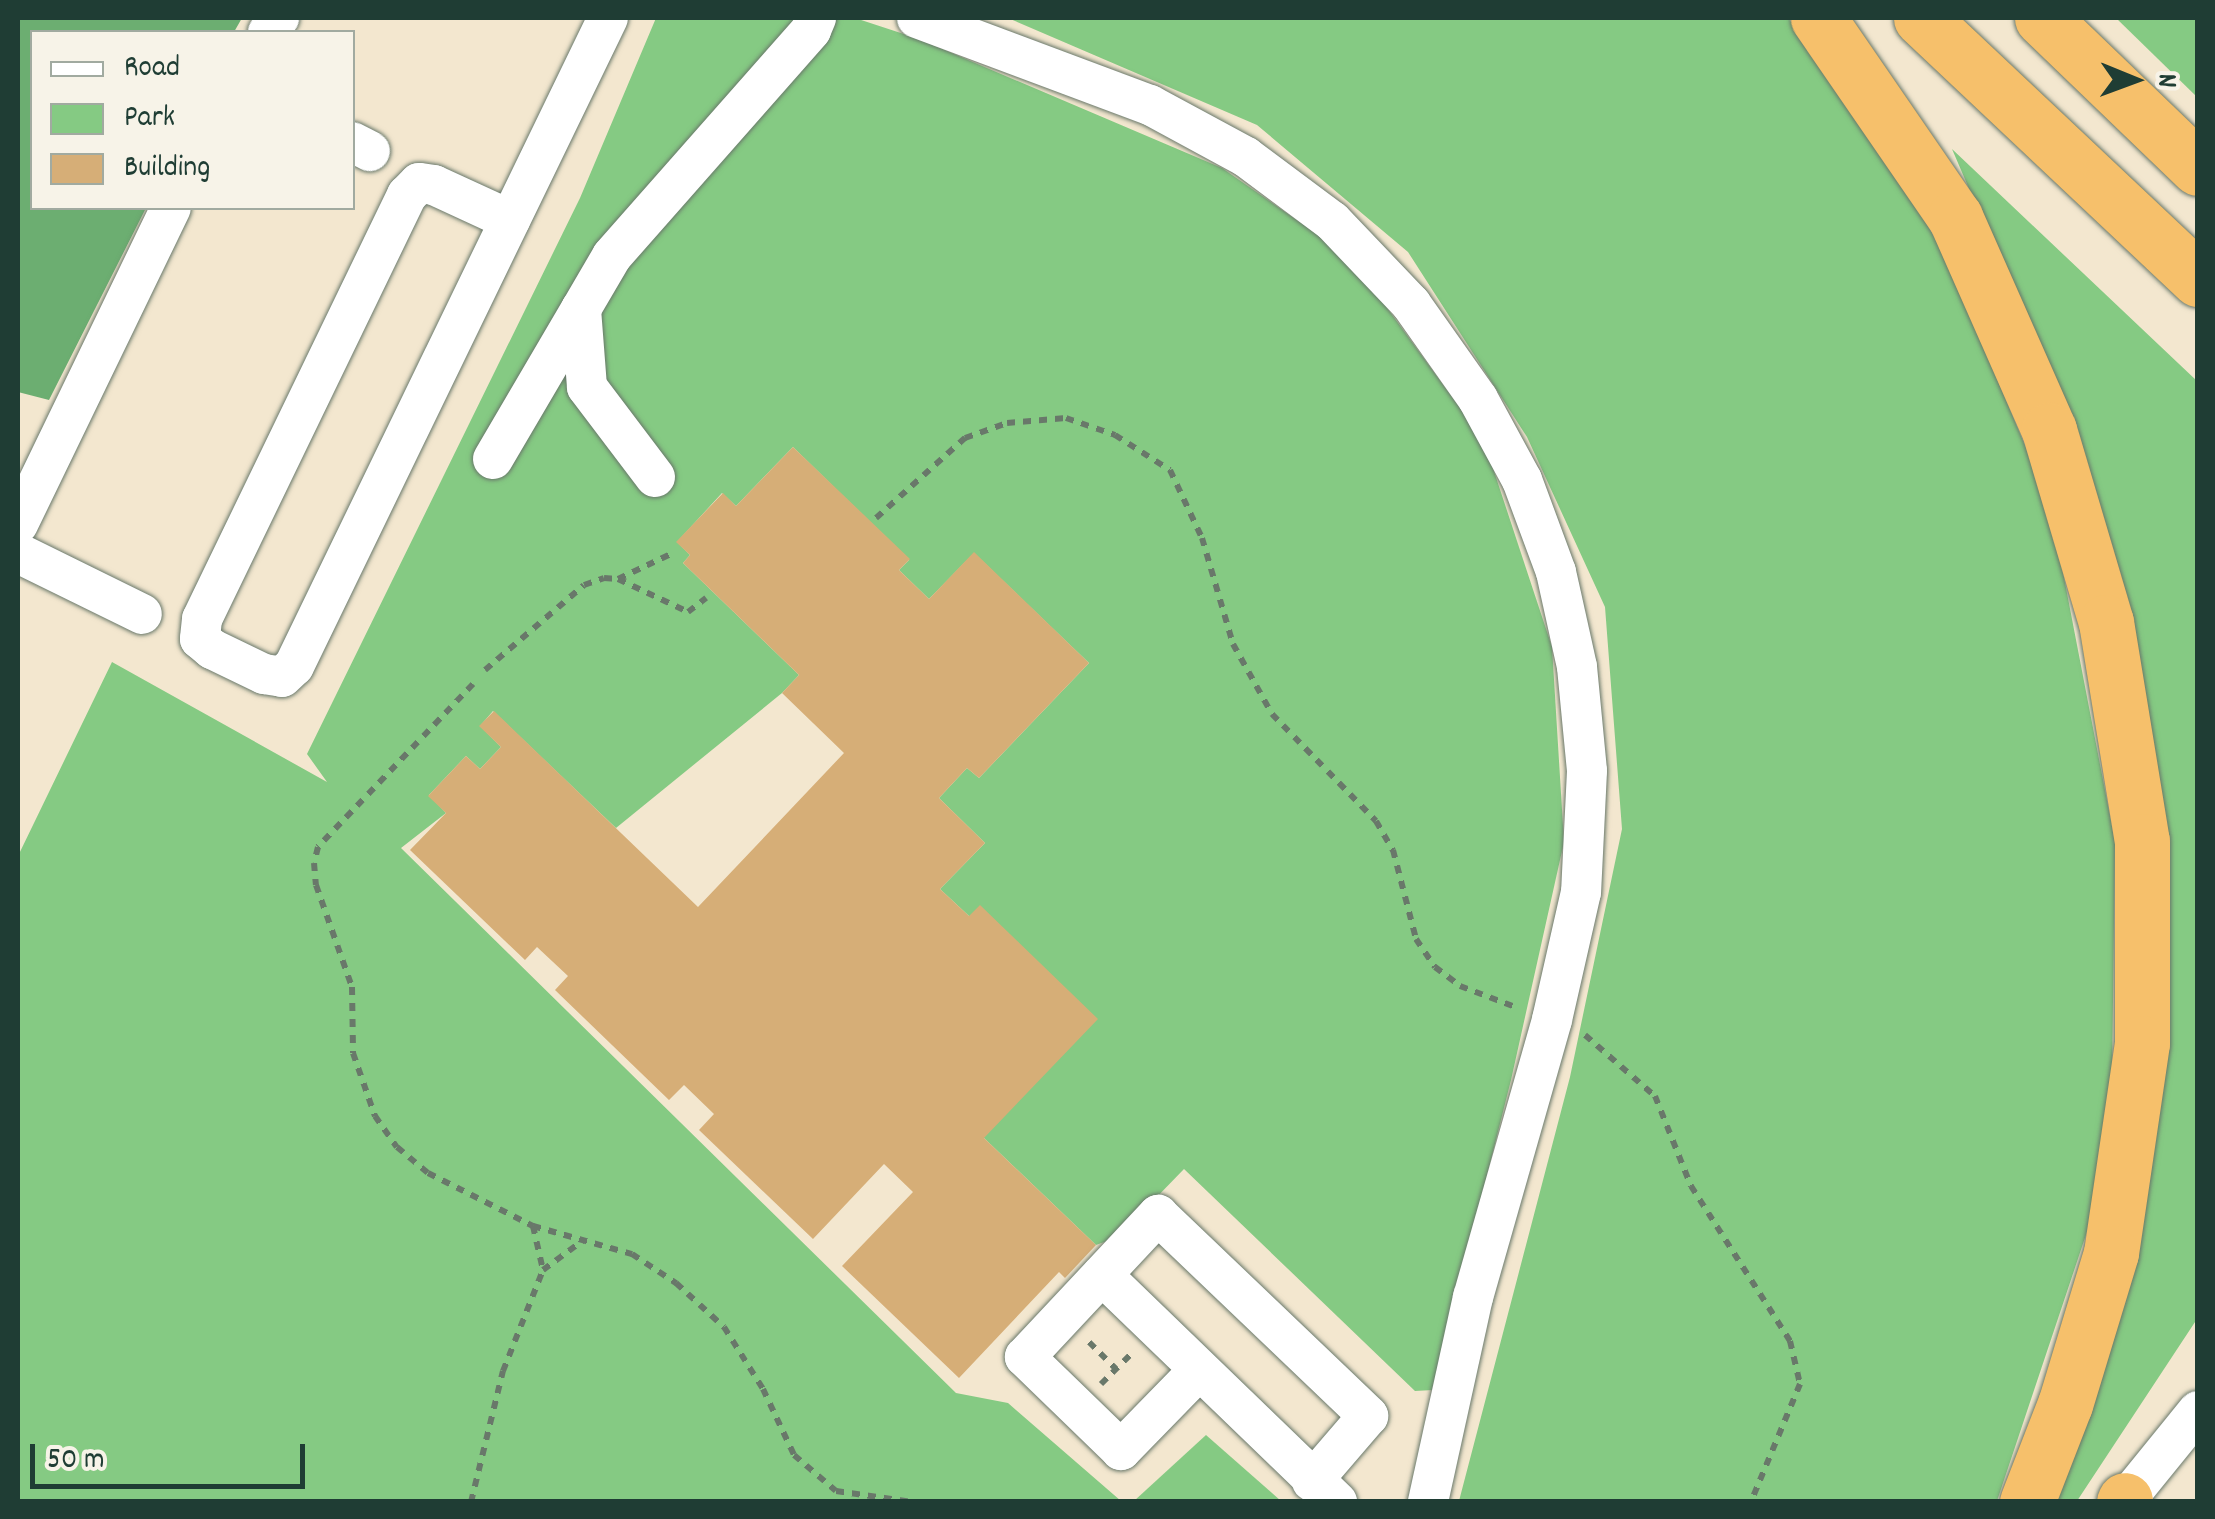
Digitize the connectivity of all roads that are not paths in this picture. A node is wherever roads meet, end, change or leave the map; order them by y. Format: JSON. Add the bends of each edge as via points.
{"nodes":[{"id":1,"x":608,"y":18,"type":"edge"},
{"id":2,"x":816,"y":18,"type":"edge"},
{"id":3,"x":917,"y":18,"type":"edge"},
{"id":4,"x":1818,"y":18,"type":"edge"},
{"id":5,"x":1922,"y":18,"type":"edge"},
{"id":6,"x":2042,"y":18,"type":"edge"},
{"id":7,"x":2198,"y":168,"type":"edge"},
{"id":8,"x":170,"y":210,"type":"edge"},
{"id":9,"x":510,"y":220,"type":"junction"},
{"id":10,"x":2198,"y":280,"type":"edge"},
{"id":11,"x":581,"y":309,"type":"junction"},
{"id":12,"x":493,"y":459,"type":"dead end"},
{"id":13,"x":29,"y":469,"type":"edge"},
{"id":14,"x":655,"y":477,"type":"dead end"},
{"id":15,"x":18,"y":524,"type":"edge"},
{"id":16,"x":18,"y":552,"type":"edge"},
{"id":17,"x":142,"y":614,"type":"dead end"},
{"id":18,"x":1102,"y":1275,"type":"junction"},
{"id":19,"x":1199,"y":1370,"type":"junction"},
{"id":20,"x":2198,"y":1410,"type":"edge"},
{"id":21,"x":1325,"y":1491,"type":"edge"},
{"id":22,"x":2124,"y":1501,"type":"edge"},
{"id":23,"x":1428,"y":1502,"type":"edge"},
{"id":24,"x":2027,"y":1502,"type":"edge"}],
"edges":[{"from":1,"to":9,"type":"street"},
{"from":2,"to":11,"type":"street","via":[[612,256]]},
{"from":3,"to":23,"type":"street","via":[[1150,106],[1246,157],[1332,221],[1412,304],[1478,398],[1522,480],[1556,572],[1578,667],[1587,771],[1581,892],[1473,1297]]},
{"from":4,"to":24,"type":"highway","via":[[1955,217],[2049,430],[2106,622],[2142,841],[2142,1043],[2111,1254]]},
{"from":5,"to":10,"type":"highway"},
{"from":6,"to":7,"type":"highway"},
{"from":8,"to":13,"type":"street"},
{"from":9,"to":9,"type":"street","via":[[294,666],[282,676],[264,674],[212,649],[200,639],[202,619],[407,196],[419,184],[434,185]]},
{"from":11,"to":12,"type":"street"},
{"from":11,"to":14,"type":"street","via":[[587,387]]},
{"from":13,"to":15,"type":"street"},
{"from":16,"to":17,"type":"street"},
{"from":18,"to":19,"type":"street"},
{"from":18,"to":19,"type":"street","via":[[1026,1357],[1120,1450]]},
{"from":18,"to":21,"type":"street","via":[[1158,1215],[1368,1416]]},
{"from":19,"to":21,"type":"street"},
{"from":20,"to":22,"type":"street"}]}
